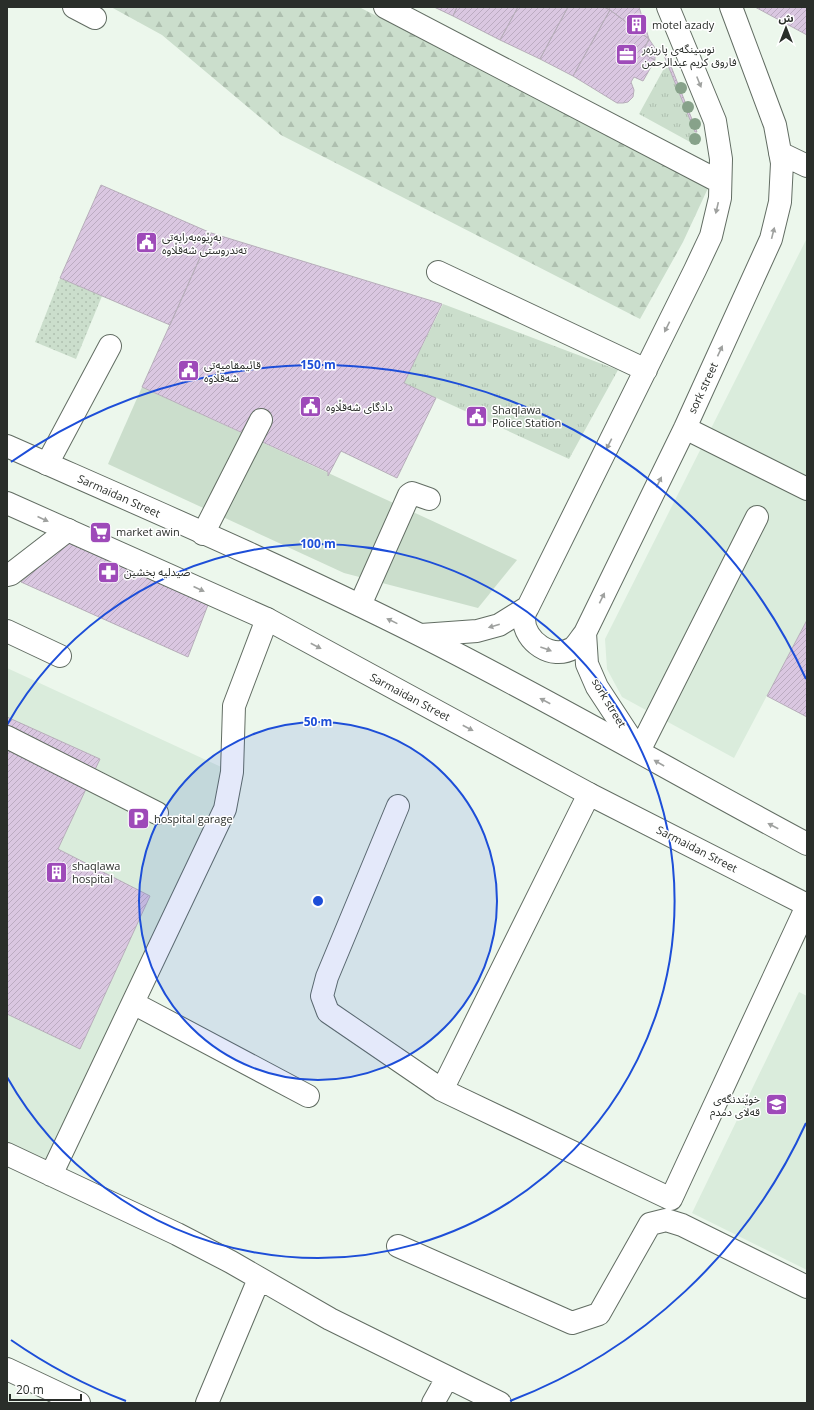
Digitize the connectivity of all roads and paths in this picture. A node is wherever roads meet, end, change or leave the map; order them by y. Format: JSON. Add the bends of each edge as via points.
{"nodes":[{"id":1,"x":74,"y":7,"type":"edge"},
{"id":2,"x":385,"y":7,"type":"edge"},
{"id":3,"x":668,"y":7,"type":"edge"},
{"id":4,"x":731,"y":7,"type":"edge"},
{"id":5,"x":95,"y":18,"type":"dead end"},
{"id":6,"x":780,"y":153,"type":"junction"},
{"id":7,"x":807,"y":166,"type":"edge"},
{"id":8,"x":720,"y":182,"type":"junction"},
{"id":9,"x":438,"y":272,"type":"dead end"},
{"id":10,"x":110,"y":346,"type":"dead end"},
{"id":11,"x":646,"y":370,"type":"junction"},
{"id":12,"x":262,"y":420,"type":"dead end"},
{"id":13,"x":685,"y":428,"type":"junction"},
{"id":14,"x":7,"y":446,"type":"edge"},
{"id":15,"x":47,"y":464,"type":"junction"},
{"id":16,"x":807,"y":489,"type":"edge"},
{"id":17,"x":430,"y":499,"type":"dead end"},
{"id":18,"x":7,"y":503,"type":"edge"},
{"id":19,"x":757,"y":517,"type":"dead end"},
{"id":20,"x":68,"y":530,"type":"junction"},
{"id":21,"x":203,"y":534,"type":"junction"},
{"id":22,"x":7,"y":575,"type":"edge"},
{"id":23,"x":360,"y":605,"type":"junction"},
{"id":24,"x":528,"y":607,"type":"junction"},
{"id":25,"x":267,"y":619,"type":"junction"},
{"id":26,"x":7,"y":630,"type":"edge"},
{"id":27,"x":585,"y":633,"type":"junction"},
{"id":28,"x":421,"y":635,"type":"junction"},
{"id":29,"x":60,"y":656,"type":"dead end"},
{"id":30,"x":7,"y":737,"type":"edge"},
{"id":31,"x":639,"y":751,"type":"junction"},
{"id":32,"x":589,"y":794,"type":"junction"},
{"id":33,"x":398,"y":806,"type":"dead end"},
{"id":34,"x":157,"y":813,"type":"dead end"},
{"id":35,"x":807,"y":844,"type":"edge"},
{"id":36,"x":807,"y":906,"type":"edge"},
{"id":37,"x":133,"y":1003,"type":"junction"},
{"id":38,"x":442,"y":1090,"type":"junction"},
{"id":39,"x":308,"y":1096,"type":"dead end"},
{"id":40,"x":7,"y":1154,"type":"edge"},
{"id":41,"x":52,"y":1175,"type":"junction"},
{"id":42,"x":398,"y":1246,"type":"dead end"},
{"id":43,"x":259,"y":1279,"type":"junction"},
{"id":44,"x":807,"y":1287,"type":"edge"},
{"id":45,"x":7,"y":1369,"type":"edge"},
{"id":46,"x":447,"y":1378,"type":"junction"},
{"id":47,"x":79,"y":1403,"type":"edge"},
{"id":48,"x":206,"y":1403,"type":"edge"},
{"id":49,"x":434,"y":1403,"type":"edge"},
{"id":50,"x":500,"y":1403,"type":"edge"}],
"edges":[{"from":1,"to":5,"type":"street"},
{"from":2,"to":8,"type":"street"},
{"from":3,"to":8,"type":"street","one_way":true,"via":[[714,121],[721,159]]},
{"from":4,"to":6,"type":"street","name":"sork street","via":[[775,125]]},
{"from":6,"to":7,"type":"street"},
{"from":13,"to":6,"type":"street","name":"sork street","one_way":true,"via":[[771,239],[780,202]]},
{"from":8,"to":11,"type":"street","one_way":true,"via":[[720,198],[711,236]]},
{"from":9,"to":11,"type":"street"},
{"from":10,"to":15,"type":"street"},
{"from":11,"to":24,"type":"street","one_way":true},
{"from":12,"to":21,"type":"street"},
{"from":13,"to":16,"type":"street"},
{"from":27,"to":13,"type":"street","name":"sork street","one_way":true},
{"from":14,"to":15,"type":"street","name":"Sarmaidan Street"},
{"from":15,"to":21,"type":"street","name":"Sarmaidan Street"},
{"from":17,"to":23,"type":"street","via":[[415,493],[409,495]]},
{"from":18,"to":20,"type":"street","name":"Sarmaidan Street","one_way":true},
{"from":19,"to":31,"type":"street"},
{"from":20,"to":22,"type":"street"},
{"from":20,"to":25,"type":"street","name":"Sarmaidan Street","one_way":true},
{"from":21,"to":23,"type":"street","name":"Sarmaidan Street"},
{"from":28,"to":23,"type":"street","name":"Sarmaidan Street","one_way":true},
{"from":24,"to":27,"type":"street","one_way":true,"via":[[524,618],[526,632],[541,647],[552,651],[564,651],[574,647]]},
{"from":24,"to":28,"type":"street","one_way":true,"via":[[499,626],[477,631]]},
{"from":25,"to":32,"type":"street","name":"Sarmaidan Street","one_way":true},
{"from":25,"to":37,"type":"street","via":[[234,706],[232,772],[225,809]]},
{"from":26,"to":29,"type":"street"},
{"from":27,"to":31,"type":"street","name":"sork street","via":[[587,664],[596,687]]},
{"from":31,"to":28,"type":"street","name":"Sarmaidan Street","one_way":true},
{"from":30,"to":34,"type":"street"},
{"from":35,"to":31,"type":"street","name":"Sarmaidan Street","one_way":true},
{"from":32,"to":36,"type":"street","name":"Sarmaidan Street"},
{"from":32,"to":38,"type":"street"},
{"from":33,"to":38,"type":"street","via":[[327,977],[322,996],[328,1012]]},
{"from":36,"to":38,"type":"street","via":[[671,1199]]},
{"from":37,"to":39,"type":"street"},
{"from":37,"to":41,"type":"street"},
{"from":40,"to":41,"type":"street"},
{"from":41,"to":43,"type":"street","via":[[176,1234]]},
{"from":42,"to":44,"type":"street","via":[[572,1323],[599,1314],[650,1224],[666,1220],[682,1225]]},
{"from":43,"to":46,"type":"street","via":[[330,1319]]},
{"from":43,"to":48,"type":"street"},
{"from":45,"to":47,"type":"street"},
{"from":46,"to":49,"type":"street"},
{"from":46,"to":50,"type":"street"}]}
